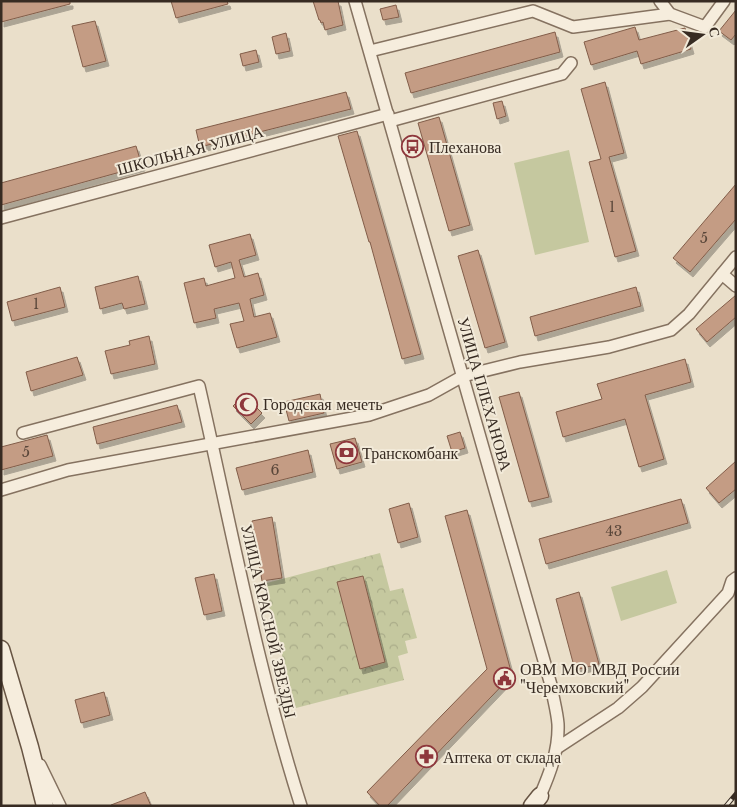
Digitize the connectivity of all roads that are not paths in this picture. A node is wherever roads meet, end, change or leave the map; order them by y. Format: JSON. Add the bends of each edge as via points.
{"nodes":[{"id":1,"x":355,"y":1,"type":"edge"},
{"id":2,"x":660,"y":1,"type":"edge"},
{"id":3,"x":724,"y":1,"type":"edge"},
{"id":4,"x":670,"y":14,"type":"junction"},
{"id":5,"x":370,"y":51,"type":"junction"},
{"id":6,"x":571,"y":63,"type":"dead end"},
{"id":7,"x":389,"y":118,"type":"junction"},
{"id":8,"x":1,"y":218,"type":"edge"},
{"id":9,"x":736,"y":257,"type":"edge"},
{"id":10,"x":722,"y":274,"type":"junction"},
{"id":11,"x":736,"y":286,"type":"edge"},
{"id":12,"x":463,"y":376,"type":"junction"},
{"id":13,"x":23,"y":434,"type":"dead end"},
{"id":14,"x":212,"y":443,"type":"junction"},
{"id":15,"x":1,"y":490,"type":"edge"},
{"id":16,"x":736,"y":578,"type":"edge"},
{"id":17,"x":1,"y":649,"type":"edge"},
{"id":18,"x":30,"y":747,"type":"junction"},
{"id":19,"x":557,"y":748,"type":"junction"},
{"id":20,"x":536,"y":801,"type":"edge"},
{"id":21,"x":45,"y":806,"type":"edge"},
{"id":22,"x":60,"y":806,"type":"edge"},
{"id":23,"x":301,"y":806,"type":"edge"}],
"edges":[{"from":1,"to":5,"type":"street","name":"УЛИЦА ПЛЕХАНОВА"},
{"from":2,"to":4,"type":"street"},
{"from":3,"to":4,"type":"street","via":[[705,27]]},
{"from":4,"to":5,"type":"street","via":[[573,27],[533,10]]},
{"from":5,"to":7,"type":"street","name":"УЛИЦА ПЛЕХАНОВА"},
{"from":6,"to":7,"type":"street","name":"ШКОЛЬНАЯ УЛИЦА","via":[[562,74]]},
{"from":7,"to":8,"type":"street","name":"ШКОЛЬНАЯ УЛИЦА"},
{"from":7,"to":12,"type":"street","name":"УЛИЦА ПЛЕХАНОВА"},
{"from":9,"to":10,"type":"street"},
{"from":10,"to":11,"type":"street"},
{"from":10,"to":12,"type":"street","via":[[689,314],[671,330],[609,347],[520,362]]},
{"from":12,"to":14,"type":"street","via":[[429,395],[369,415]]},
{"from":12,"to":19,"type":"street","name":"УЛИЦА ПЛЕХАНОВА","via":[[551,685],[558,724]]},
{"from":13,"to":14,"type":"street","name":"УЛИЦА КРАСНОЙ ЗВЕЗДЫ","via":[[199,386]]},
{"from":14,"to":15,"type":"street","via":[[68,470]]},
{"from":14,"to":23,"type":"street","name":"УЛИЦА КРАСНОЙ ЗВЕЗДЫ","via":[[284,754]]},
{"from":16,"to":19,"type":"street","via":[[728,593],[642,687],[618,708]]},
{"from":17,"to":18,"type":"street"},
{"from":18,"to":21,"type":"street"},
{"from":18,"to":22,"type":"street"},
{"from":19,"to":20,"type":"street","name":"УЛИЦА ПЛЕХАНОВА","via":[[551,772]]}]}
